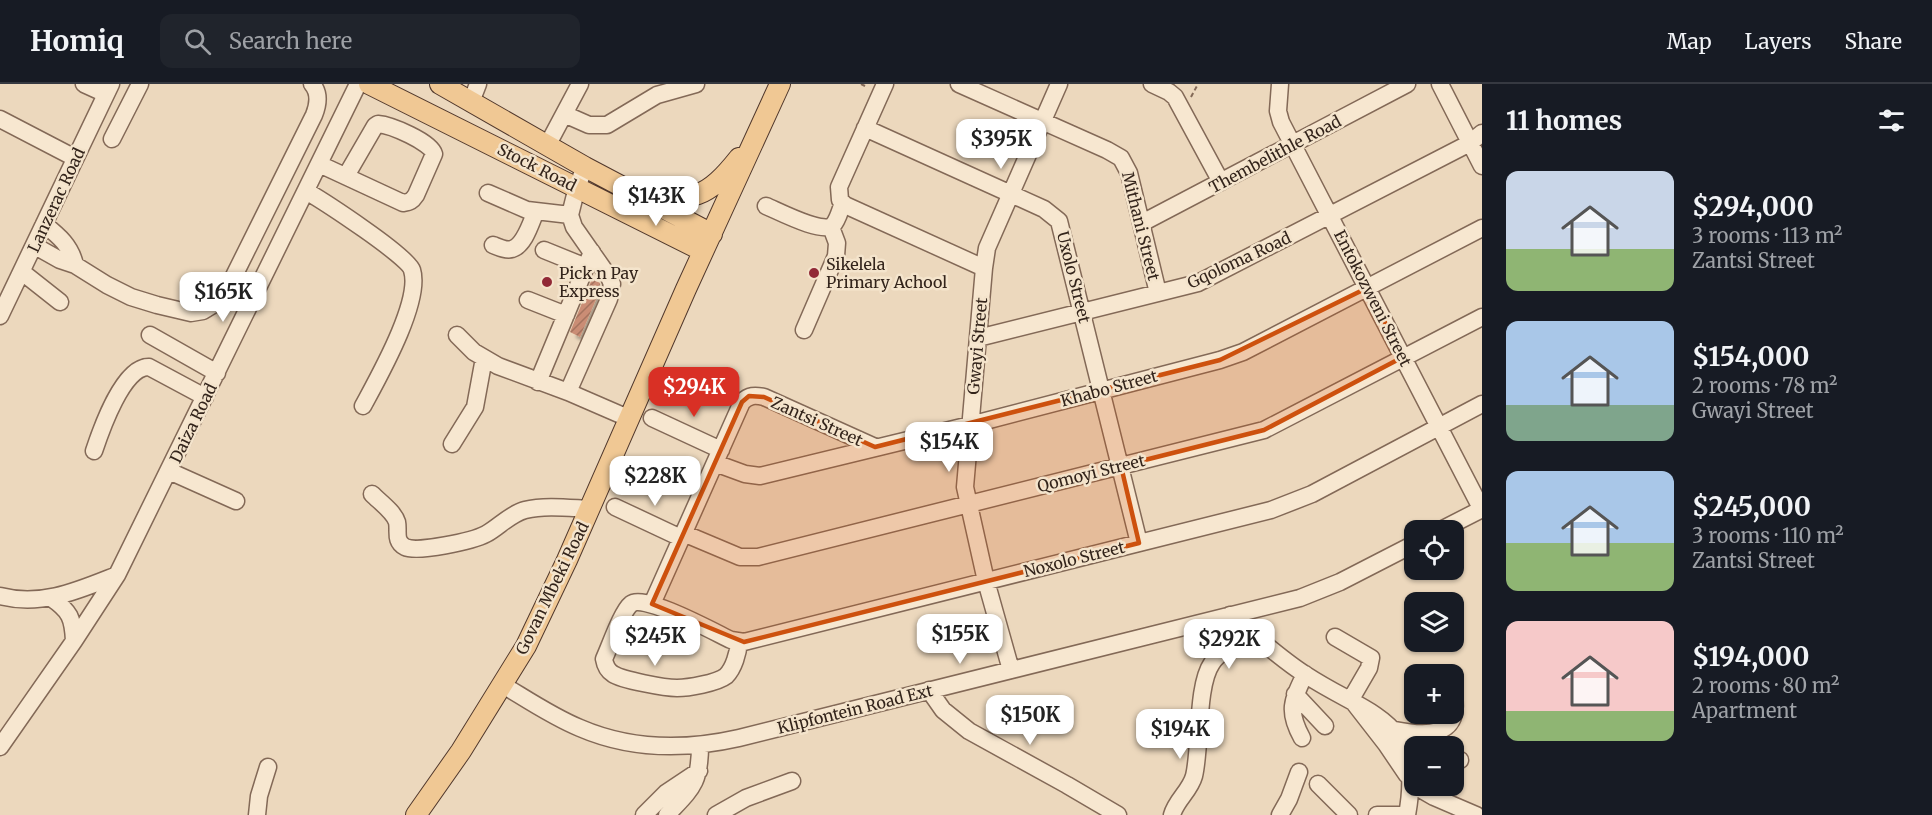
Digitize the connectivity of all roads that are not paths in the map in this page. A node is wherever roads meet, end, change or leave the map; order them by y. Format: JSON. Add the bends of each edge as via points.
{"nodes":[{"id":1,"x":84,"y":84,"type":"edge"},
{"id":2,"x":140,"y":84,"type":"edge"},
{"id":3,"x":312,"y":84,"type":"edge"},
{"id":4,"x":358,"y":84,"type":"edge"},
{"id":5,"x":369,"y":84,"type":"edge"},
{"id":6,"x":440,"y":84,"type":"edge"},
{"id":7,"x":580,"y":84,"type":"edge"},
{"id":8,"x":696,"y":84,"type":"edge"},
{"id":9,"x":780,"y":84,"type":"edge"},
{"id":10,"x":885,"y":84,"type":"edge"},
{"id":11,"x":959,"y":84,"type":"edge"},
{"id":12,"x":1059,"y":84,"type":"edge"},
{"id":13,"x":1152,"y":84,"type":"edge"},
{"id":14,"x":1280,"y":84,"type":"edge"},
{"id":15,"x":1407,"y":84,"type":"edge"},
{"id":16,"x":1440,"y":84,"type":"edge"},
{"id":17,"x":664,"y":87,"type":"edge"},
{"id":18,"x":108,"y":89,"type":"edge"},
{"id":19,"x":474,"y":93,"type":"edge"},
{"id":20,"x":564,"y":114,"type":"junction"},
{"id":21,"x":0,"y":120,"type":"edge"},
{"id":22,"x":93,"y":120,"type":"junction"},
{"id":23,"x":1042,"y":121,"type":"junction"},
{"id":24,"x":865,"y":128,"type":"junction"},
{"id":25,"x":1476,"y":138,"type":"edge"},
{"id":26,"x":754,"y":140,"type":"junction"},
{"id":27,"x":547,"y":146,"type":"junction"},
{"id":28,"x":1293,"y":146,"type":"junction"},
{"id":29,"x":75,"y":158,"type":"junction"},
{"id":30,"x":319,"y":164,"type":"junction"},
{"id":31,"x":1482,"y":166,"type":"edge"},
{"id":32,"x":585,"y":167,"type":"junction"},
{"id":33,"x":346,"y":176,"type":"junction"},
{"id":34,"x":1221,"y":182,"type":"junction"},
{"id":35,"x":618,"y":185,"type":"junction"},
{"id":36,"x":577,"y":186,"type":"junction"},
{"id":37,"x":306,"y":190,"type":"junction"},
{"id":38,"x":488,"y":193,"type":"dead end"},
{"id":39,"x":1010,"y":193,"type":"junction"},
{"id":40,"x":843,"y":204,"type":"junction"},
{"id":41,"x":766,"y":206,"type":"dead end"},
{"id":42,"x":536,"y":211,"type":"junction"},
{"id":43,"x":570,"y":215,"type":"junction"},
{"id":44,"x":1330,"y":215,"type":"junction"},
{"id":45,"x":1142,"y":223,"type":"junction"},
{"id":46,"x":44,"y":224,"type":"junction"},
{"id":47,"x":831,"y":227,"type":"junction"},
{"id":48,"x":1482,"y":228,"type":"edge"},
{"id":49,"x":708,"y":242,"type":"junction"},
{"id":50,"x":493,"y":245,"type":"dead end"},
{"id":51,"x":35,"y":246,"type":"junction"},
{"id":52,"x":544,"y":250,"type":"dead end"},
{"id":53,"x":589,"y":260,"type":"junction"},
{"id":54,"x":75,"y":265,"type":"junction"},
{"id":55,"x":984,"y":268,"type":"junction"},
{"id":56,"x":22,"y":272,"type":"junction"},
{"id":57,"x":1367,"y":288,"type":"junction"},
{"id":58,"x":1158,"y":293,"type":"junction"},
{"id":59,"x":528,"y":300,"type":"dead end"},
{"id":60,"x":60,"y":302,"type":"dead end"},
{"id":61,"x":1083,"y":312,"type":"junction"},
{"id":62,"x":566,"y":315,"type":"junction"},
{"id":63,"x":0,"y":316,"type":"edge"},
{"id":64,"x":1482,"y":317,"type":"edge"},
{"id":65,"x":804,"y":330,"type":"dead end"},
{"id":66,"x":150,"y":335,"type":"dead end"},
{"id":67,"x":457,"y":335,"type":"dead end"},
{"id":68,"x":978,"y":338,"type":"junction"},
{"id":69,"x":1404,"y":357,"type":"junction"},
{"id":70,"x":484,"y":358,"type":"junction"},
{"id":71,"x":217,"y":374,"type":"junction"},
{"id":72,"x":538,"y":382,"type":"junction"},
{"id":73,"x":1102,"y":390,"type":"junction"},
{"id":74,"x":568,"y":392,"type":"junction"},
{"id":75,"x":206,"y":398,"type":"junction"},
{"id":76,"x":1482,"y":404,"type":"edge"},
{"id":77,"x":363,"y":406,"type":"dead end"},
{"id":78,"x":628,"y":418,"type":"junction"},
{"id":79,"x":652,"y":418,"type":"dead end"},
{"id":80,"x":970,"y":425,"type":"junction"},
{"id":81,"x":1439,"y":427,"type":"junction"},
{"id":82,"x":452,"y":444,"type":"dead end"},
{"id":83,"x":875,"y":447,"type":"junction"},
{"id":84,"x":94,"y":451,"type":"dead end"},
{"id":85,"x":718,"y":456,"type":"junction"},
{"id":86,"x":1121,"y":466,"type":"junction"},
{"id":87,"x":169,"y":471,"type":"junction"},
{"id":88,"x":372,"y":495,"type":"dead end"},
{"id":89,"x":236,"y":501,"type":"dead end"},
{"id":90,"x":968,"y":505,"type":"junction"},
{"id":91,"x":615,"y":507,"type":"dead end"},
{"id":92,"x":590,"y":509,"type":"junction"},
{"id":93,"x":1482,"y":509,"type":"edge"},
{"id":94,"x":1461,"y":520,"type":"edge"},
{"id":95,"x":682,"y":536,"type":"junction"},
{"id":96,"x":1139,"y":543,"type":"junction"},
{"id":97,"x":1404,"y":549,"type":"edge"},
{"id":98,"x":117,"y":575,"type":"junction"},
{"id":99,"x":986,"y":581,"type":"junction"},
{"id":100,"x":0,"y":596,"type":"edge"},
{"id":101,"x":51,"y":598,"type":"junction"},
{"id":102,"x":652,"y":604,"type":"junction"},
{"id":103,"x":1230,"y":615,"type":"junction"},
{"id":104,"x":1254,"y":634,"type":"junction"},
{"id":105,"x":1335,"y":637,"type":"dead end"},
{"id":106,"x":74,"y":641,"type":"junction"},
{"id":107,"x":739,"y":642,"type":"junction"},
{"id":108,"x":1011,"y":670,"type":"junction"},
{"id":109,"x":1305,"y":674,"type":"junction"},
{"id":110,"x":503,"y":685,"type":"junction"},
{"id":111,"x":929,"y":690,"type":"junction"},
{"id":112,"x":1295,"y":694,"type":"junction"},
{"id":113,"x":1351,"y":699,"type":"junction"},
{"id":114,"x":1449,"y":724,"type":"edge"},
{"id":115,"x":1325,"y":726,"type":"dead end"},
{"id":116,"x":1395,"y":730,"type":"junction"},
{"id":117,"x":1302,"y":738,"type":"dead end"},
{"id":118,"x":1404,"y":744,"type":"edge"},
{"id":119,"x":700,"y":746,"type":"junction"},
{"id":120,"x":0,"y":747,"type":"edge"},
{"id":121,"x":268,"y":767,"type":"dead end"},
{"id":122,"x":1404,"y":770,"type":"edge"},
{"id":123,"x":699,"y":771,"type":"junction"},
{"id":124,"x":1299,"y":772,"type":"dead end"},
{"id":125,"x":792,"y":781,"type":"dead end"},
{"id":126,"x":1317,"y":784,"type":"dead end"},
{"id":127,"x":1411,"y":796,"type":"edge"},
{"id":128,"x":1432,"y":796,"type":"edge"},
{"id":129,"x":413,"y":814,"type":"edge"},
{"id":130,"x":257,"y":815,"type":"edge"},
{"id":131,"x":644,"y":815,"type":"edge"},
{"id":132,"x":668,"y":815,"type":"edge"},
{"id":133,"x":716,"y":815,"type":"edge"},
{"id":134,"x":1118,"y":815,"type":"edge"},
{"id":135,"x":1172,"y":815,"type":"edge"},
{"id":136,"x":1280,"y":815,"type":"edge"},
{"id":137,"x":1349,"y":815,"type":"edge"},
{"id":138,"x":1377,"y":815,"type":"edge"},
{"id":139,"x":1407,"y":815,"type":"edge"},
{"id":140,"x":1476,"y":815,"type":"edge"}],
"edges":[{"from":1,"to":18,"type":"street"},
{"from":2,"to":22,"type":"street","via":[[114,135]]},
{"from":3,"to":54,"type":"street","via":[[317,93],[314,115],[220,300],[203,311],[191,313],[157,305],[130,297]]},
{"from":4,"to":30,"type":"street","name":"Daiza Road"},
{"from":5,"to":36,"type":"main road","name":"Stock Road"},
{"from":6,"to":19,"type":"main road","name":"Stock Road"},
{"from":7,"to":20,"type":"street"},
{"from":8,"to":17,"type":"street"},
{"from":9,"to":26,"type":"main road","name":"Govan Mbeki Road"},
{"from":10,"to":24,"type":"street"},
{"from":11,"to":23,"type":"street","name":"Mithani Street"},
{"from":12,"to":23,"type":"street","name":"Gwayi Street"},
{"from":13,"to":34,"type":"street","via":[[1175,97]]},
{"from":14,"to":28,"type":"street","name":"Entokozweni Street","via":[[1278,114]]},
{"from":15,"to":28,"type":"street","name":"Thembelithle Road"},
{"from":16,"to":25,"type":"street"},
{"from":17,"to":20,"type":"street","via":[[607,125],[589,125]]},
{"from":18,"to":22,"type":"street","name":"Lanzerac Road"},
{"from":19,"to":27,"type":"main road","name":"Stock Road"},
{"from":20,"to":27,"type":"street"},
{"from":21,"to":29,"type":"street"},
{"from":22,"to":29,"type":"street","name":"Lanzerac Road"},
{"from":23,"to":39,"type":"street","name":"Gwayi Street"},
{"from":23,"to":45,"type":"street","name":"Mithani Street","via":[[1121,158],[1129,173]]},
{"from":24,"to":39,"type":"street","name":"Uxolo Street"},
{"from":24,"to":40,"type":"street","via":[[838,187]]},
{"from":25,"to":31,"type":"street"},
{"from":25,"to":44,"type":"street","name":"Gqoloma Road"},
{"from":26,"to":35,"type":"main road","via":[[714,185],[694,196],[662,196]]},
{"from":26,"to":49,"type":"main road","name":"Govan Mbeki Road"},
{"from":27,"to":32,"type":"main road","name":"Stock Road"},
{"from":28,"to":34,"type":"street","name":"Thembelithle Road"},
{"from":28,"to":44,"type":"street","name":"Entokozweni Street"},
{"from":29,"to":46,"type":"street","name":"Lanzerac Road"},
{"from":30,"to":33,"type":"street"},
{"from":30,"to":37,"type":"street","name":"Daiza Road"},
{"from":32,"to":35,"type":"main road","name":"Stock Road"},
{"from":32,"to":36,"type":"street"},
{"from":33,"to":33,"type":"street","via":[[408,203],[416,195],[433,150],[378,124]]},
{"from":34,"to":45,"type":"street","name":"Thembelithle Road"},
{"from":35,"to":49,"type":"main road","name":"Stock Road"},
{"from":36,"to":43,"type":"street"},
{"from":36,"to":49,"type":"main road","name":"Stock Road"},
{"from":37,"to":71,"type":"street","name":"Daiza Road"},
{"from":37,"to":77,"type":"street","via":[[400,256],[412,269],[412,293],[404,324]]},
{"from":38,"to":42,"type":"street"},
{"from":39,"to":55,"type":"street","name":"Gwayi Street","via":[[990,239]]},
{"from":39,"to":61,"type":"street","name":"Uxolo Street","via":[[1050,212],[1059,221]]},
{"from":40,"to":47,"type":"street"},
{"from":40,"to":55,"type":"street"},
{"from":41,"to":47,"type":"street","via":[[816,227]]},
{"from":42,"to":43,"type":"street"},
{"from":42,"to":50,"type":"street","via":[[518,246],[508,249]]},
{"from":43,"to":53,"type":"street"},
{"from":44,"to":57,"type":"street","name":"Entokozweni Street"},
{"from":44,"to":58,"type":"street","name":"Gqoloma Road","via":[[1198,282]]},
{"from":45,"to":58,"type":"street","name":"Mithani Street"},
{"from":46,"to":51,"type":"street","name":"Lanzerac Road"},
{"from":46,"to":54,"type":"street","via":[[66,244]]},
{"from":47,"to":65,"type":"street","via":[[837,243],[836,256]]},
{"from":48,"to":57,"type":"street","name":"Khabo Street"},
{"from":49,"to":78,"type":"main road","name":"Govan Mbeki Road"},
{"from":51,"to":54,"type":"street"},
{"from":51,"to":56,"type":"street","name":"Lanzerac Road"},
{"from":52,"to":53,"type":"street"},
{"from":53,"to":62,"type":"street"},
{"from":53,"to":74,"type":"street","via":[[609,277],[611,290]]},
{"from":55,"to":68,"type":"street","name":"Gwayi Street"},
{"from":56,"to":60,"type":"street"},
{"from":56,"to":63,"type":"street","name":"Lanzerac Road"},
{"from":57,"to":69,"type":"street","name":"Entokozweni Street"},
{"from":57,"to":73,"type":"street","name":"Khabo Street","via":[[1237,354]]},
{"from":58,"to":61,"type":"street","name":"Gqoloma Road"},
{"from":59,"to":62,"type":"street"},
{"from":61,"to":68,"type":"street","name":"Gqoloma Road"},
{"from":61,"to":73,"type":"street","name":"Uxolo Street"},
{"from":62,"to":72,"type":"street"},
{"from":64,"to":69,"type":"street","name":"Qomoyi Street"},
{"from":66,"to":71,"type":"street"},
{"from":67,"to":70,"type":"street"},
{"from":68,"to":80,"type":"street","name":"Gwayi Street"},
{"from":69,"to":81,"type":"street","name":"Entokozweni Street"},
{"from":69,"to":86,"type":"street","name":"Qomoyi Street","via":[[1264,430]]},
{"from":70,"to":72,"type":"street"},
{"from":70,"to":82,"type":"street","via":[[475,407]]},
{"from":71,"to":75,"type":"street","name":"Daiza Road"},
{"from":72,"to":74,"type":"street"},
{"from":73,"to":80,"type":"street","name":"Khabo Street"},
{"from":73,"to":86,"type":"street","name":"Uxolo Street"},
{"from":74,"to":78,"type":"street"},
{"from":75,"to":84,"type":"street","via":[[149,367],[139,368],[127,380],[107,415]]},
{"from":75,"to":87,"type":"street","name":"Daiza Road"},
{"from":76,"to":81,"type":"street","name":"Noxolo Street"},
{"from":78,"to":92,"type":"main road","name":"Govan Mbeki Road"},
{"from":79,"to":85,"type":"street"},
{"from":80,"to":83,"type":"street","name":"Khabo Street"},
{"from":80,"to":90,"type":"street","name":"Gwayi Street","via":[[965,487]]},
{"from":81,"to":93,"type":"street","name":"Entokozweni Street"},
{"from":81,"to":96,"type":"street","name":"Noxolo Street","via":[[1288,504]]},
{"from":83,"to":85,"type":"street","name":"Khabo Street","via":[[755,476]]},
{"from":83,"to":85,"type":"street","name":"Zantsi Street","via":[[752,395],[742,402]]},
{"from":85,"to":95,"type":"street","name":"Zantsi Street"},
{"from":86,"to":90,"type":"street","name":"Qomoyi Street"},
{"from":86,"to":96,"type":"street","name":"Uxolo Street"},
{"from":87,"to":89,"type":"street"},
{"from":87,"to":98,"type":"street","name":"Daiza Road"},
{"from":88,"to":92,"type":"street","via":[[395,519],[400,543],[413,549],[479,537],[527,509]]},
{"from":90,"to":95,"type":"street","name":"Qomoyi Street","via":[[747,558]]},
{"from":90,"to":99,"type":"street","name":"Gwayi Street"},
{"from":91,"to":95,"type":"street"},
{"from":92,"to":110,"type":"main road","name":"Govan Mbeki Road","via":[[526,646]]},
{"from":93,"to":94,"type":"street"},
{"from":95,"to":102,"type":"street","name":"Zantsi Street"},
{"from":96,"to":99,"type":"street","name":"Noxolo Street"},
{"from":97,"to":103,"type":"street","name":"Klipfontein Road Ext","via":[[1300,598]]},
{"from":98,"to":101,"type":"street"},
{"from":98,"to":106,"type":"street","name":"Daiza Road"},
{"from":99,"to":107,"type":"street","name":"Noxolo Street"},
{"from":99,"to":108,"type":"street","name":"Gwayi Street"},
{"from":100,"to":101,"type":"street","via":[[24,600]]},
{"from":101,"to":106,"type":"street","via":[[69,614]]},
{"from":102,"to":107,"type":"street"},
{"from":102,"to":107,"type":"street","via":[[637,601],[627,610],[604,659],[612,674],[678,688],[719,680],[729,672]]},
{"from":103,"to":104,"type":"street"},
{"from":103,"to":108,"type":"street","name":"Klipfontein Road Ext"},
{"from":104,"to":109,"type":"street"},
{"from":104,"to":135,"type":"street","via":[[1217,657],[1208,670],[1194,776]]},
{"from":105,"to":113,"type":"street","via":[[1371,660]]},
{"from":106,"to":120,"type":"street","name":"Daiza Road"},
{"from":108,"to":111,"type":"street","name":"Klipfontein Road Ext"},
{"from":109,"to":112,"type":"street"},
{"from":109,"to":113,"type":"street"},
{"from":110,"to":119,"type":"street","name":"Klipfontein Road Ext","via":[[571,724],[605,737],[655,746]]},
{"from":110,"to":129,"type":"main road","name":"Govan Mbeki Road"},
{"from":111,"to":119,"type":"street","name":"Klipfontein Road Ext"},
{"from":111,"to":134,"type":"street","via":[[943,710],[969,731]]},
{"from":112,"to":115,"type":"street"},
{"from":112,"to":117,"type":"street","via":[[1292,714]]},
{"from":113,"to":116,"type":"street"},
{"from":113,"to":122,"type":"street"},
{"from":114,"to":116,"type":"street","via":[[1425,735]]},
{"from":116,"to":118,"type":"street"},
{"from":119,"to":123,"type":"street"},
{"from":121,"to":130,"type":"street"},
{"from":123,"to":131,"type":"street"},
{"from":123,"to":132,"type":"street","via":[[690,789]]},
{"from":124,"to":136,"type":"street"},
{"from":125,"to":133,"type":"street"},
{"from":126,"to":137,"type":"street"},
{"from":127,"to":139,"type":"street"},
{"from":128,"to":140,"type":"street"},
{"from":138,"to":139,"type":"street"}]}
